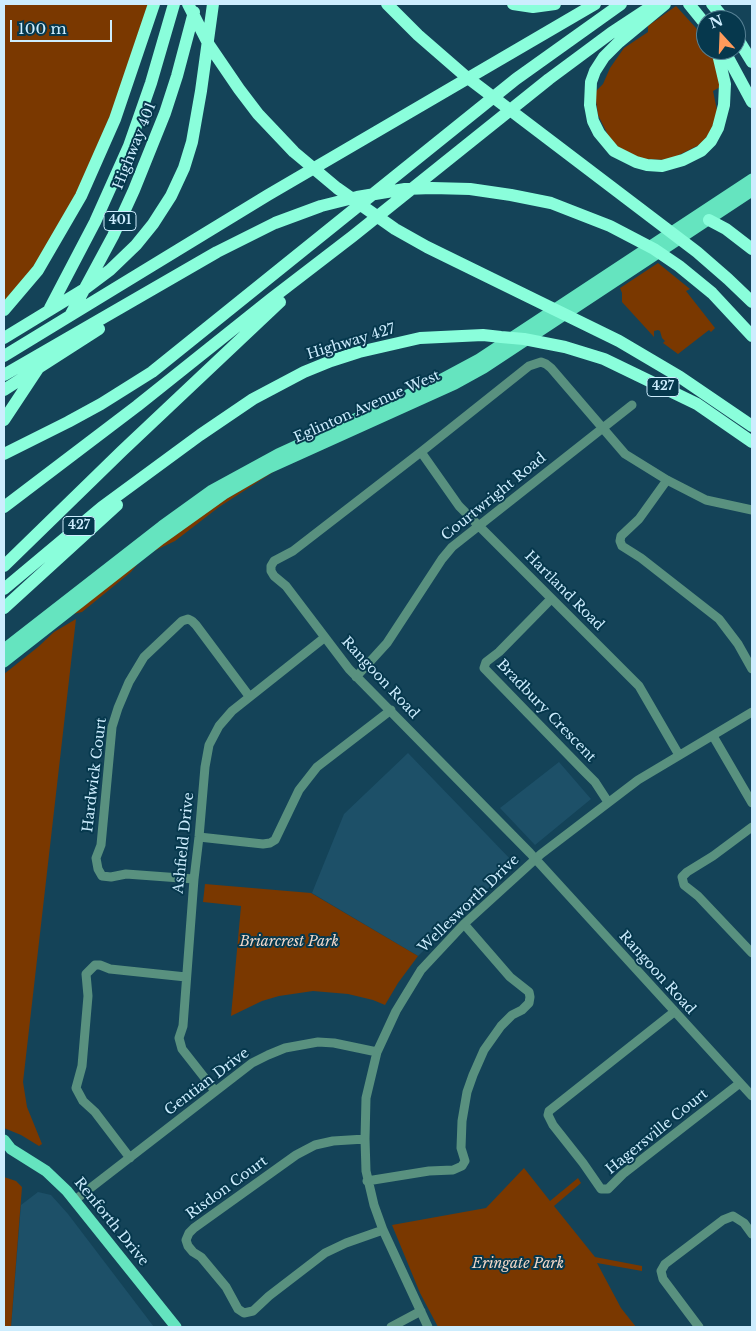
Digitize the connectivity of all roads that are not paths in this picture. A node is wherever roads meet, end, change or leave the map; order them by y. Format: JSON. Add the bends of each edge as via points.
{"nodes":[{"id":1,"x":154,"y":4,"type":"edge"},
{"id":2,"x":174,"y":4,"type":"edge"},
{"id":3,"x":188,"y":4,"type":"edge"},
{"id":4,"x":196,"y":4,"type":"edge"},
{"id":5,"x":213,"y":4,"type":"edge"},
{"id":6,"x":388,"y":4,"type":"edge"},
{"id":7,"x":513,"y":4,"type":"edge"},
{"id":8,"x":555,"y":4,"type":"edge"},
{"id":9,"x":595,"y":4,"type":"edge"},
{"id":10,"x":621,"y":4,"type":"edge"},
{"id":11,"x":654,"y":4,"type":"edge"},
{"id":12,"x":665,"y":4,"type":"edge"},
{"id":13,"x":720,"y":60,"type":"edge"},
{"id":14,"x":729,"y":60,"type":"edge"},
{"id":15,"x":752,"y":102,"type":"edge"},
{"id":16,"x":752,"y":179,"type":"edge"},
{"id":17,"x":752,"y":192,"type":"edge"},
{"id":18,"x":709,"y":220,"type":"junction"},
{"id":19,"x":353,"y":236,"type":"junction"},
{"id":20,"x":752,"y":249,"type":"edge"},
{"id":21,"x":179,"y":273,"type":"junction"},
{"id":22,"x":752,"y":302,"type":"edge"},
{"id":23,"x":4,"y":310,"type":"edge"},
{"id":24,"x":752,"y":336,"type":"edge"},
{"id":25,"x":4,"y":338,"type":"edge"},
{"id":26,"x":4,"y":356,"type":"edge"},
{"id":27,"x":4,"y":375,"type":"edge"},
{"id":28,"x":4,"y":380,"type":"edge"},
{"id":29,"x":4,"y":390,"type":"edge"},
{"id":30,"x":632,"y":405,"type":"dead end"},
{"id":31,"x":4,"y":420,"type":"edge"},
{"id":32,"x":752,"y":426,"type":"edge"},
{"id":33,"x":602,"y":429,"type":"junction"},
{"id":34,"x":752,"y":442,"type":"edge"},
{"id":35,"x":420,"y":452,"type":"junction"},
{"id":36,"x":4,"y":454,"type":"edge"},
{"id":37,"x":158,"y":467,"type":"junction"},
{"id":38,"x":667,"y":480,"type":"junction"},
{"id":39,"x":4,"y":507,"type":"edge"},
{"id":40,"x":752,"y":510,"type":"edge"},
{"id":41,"x":479,"y":525,"type":"junction"},
{"id":42,"x":4,"y":566,"type":"edge"},
{"id":43,"x":4,"y":589,"type":"edge"},
{"id":44,"x":551,"y":599,"type":"junction"},
{"id":45,"x":4,"y":608,"type":"edge"},
{"id":46,"x":324,"y":638,"type":"junction"},
{"id":47,"x":4,"y":650,"type":"edge"},
{"id":48,"x":4,"y":662,"type":"edge"},
{"id":49,"x":752,"y":669,"type":"edge"},
{"id":50,"x":356,"y":677,"type":"junction"},
{"id":51,"x":249,"y":696,"type":"junction"},
{"id":52,"x":390,"y":710,"type":"junction"},
{"id":53,"x":752,"y":712,"type":"edge"},
{"id":54,"x":713,"y":736,"type":"junction"},
{"id":55,"x":679,"y":755,"type":"junction"},
{"id":56,"x":608,"y":802,"type":"junction"},
{"id":57,"x":752,"y":803,"type":"edge"},
{"id":58,"x":752,"y":827,"type":"edge"},
{"id":59,"x":199,"y":837,"type":"junction"},
{"id":60,"x":536,"y":859,"type":"junction"},
{"id":61,"x":194,"y":880,"type":"junction"},
{"id":62,"x":464,"y":924,"type":"junction"},
{"id":63,"x":752,"y":953,"type":"edge"},
{"id":64,"x":186,"y":977,"type":"junction"},
{"id":65,"x":674,"y":1012,"type":"junction"},
{"id":66,"x":377,"y":1052,"type":"junction"},
{"id":67,"x":740,"y":1083,"type":"junction"},
{"id":68,"x":215,"y":1091,"type":"junction"},
{"id":69,"x":752,"y":1096,"type":"edge"},
{"id":70,"x":364,"y":1139,"type":"junction"},
{"id":71,"x":6,"y":1146,"type":"edge"},
{"id":72,"x":130,"y":1158,"type":"junction"},
{"id":73,"x":368,"y":1181,"type":"junction"},
{"id":74,"x":75,"y":1200,"type":"junction"},
{"id":75,"x":383,"y":1230,"type":"junction"},
{"id":76,"x":752,"y":1234,"type":"edge"},
{"id":77,"x":421,"y":1311,"type":"junction"},
{"id":78,"x":176,"y":1327,"type":"edge"},
{"id":79,"x":391,"y":1327,"type":"edge"},
{"id":80,"x":428,"y":1327,"type":"edge"},
{"id":81,"x":699,"y":1327,"type":"edge"}],
"edges":[{"from":1,"to":23,"type":"highway","via":[[115,119],[81,196],[38,270]]},
{"from":2,"to":28,"type":"highway","name":"Highway 401","number":"401","via":[[144,105],[95,222],[50,308]]},
{"from":3,"to":32,"type":"highway","via":[[209,45],[258,114],[306,163],[366,209],[427,247],[619,341],[680,377]]},
{"from":4,"to":31,"type":"highway","name":"Highway 401","number":"401","via":[[165,113],[124,212],[54,344]]},
{"from":5,"to":25,"type":"highway","via":[[192,142],[171,196],[136,245],[110,270]]},
{"from":6,"to":22,"type":"highway","via":[[440,56],[697,252]]},
{"from":7,"to":8,"type":"highway","via":[[533,7]]},
{"from":9,"to":26,"type":"highway","via":[[277,190]]},
{"from":10,"to":36,"type":"highway","via":[[516,79],[152,372],[101,404]]},
{"from":11,"to":19,"type":"highway","via":[[536,89]]},
{"from":12,"to":13,"type":"highway","via":[[604,57],[591,82],[593,121],[614,151],[636,162],[662,166],[701,151],[718,128],[724,105]]},
{"from":14,"to":15,"type":"highway"},
{"from":16,"to":47,"type":"main road","name":"Eglinton Avenue West","via":[[478,359],[438,381],[278,454],[212,490]]},
{"from":17,"to":18,"type":"main road","name":"Eglinton Avenue West"},
{"from":18,"to":20,"type":"highway"},
{"from":18,"to":48,"type":"main road","name":"Eglinton Avenue West","via":[[484,368],[269,468],[224,494]]},
{"from":19,"to":39,"type":"highway"},
{"from":19,"to":42,"type":"highway"},
{"from":21,"to":24,"type":"highway","via":[[244,237],[306,211],[396,190],[470,189],[551,203],[628,234],[679,266],[712,293]]},
{"from":21,"to":27,"type":"highway"},
{"from":21,"to":29,"type":"highway"},
{"from":30,"to":33,"type":"street","name":"Courtwright Road"},
{"from":33,"to":35,"type":"street","name":"Rangoon Road","via":[[551,368],[535,363]]},
{"from":33,"to":38,"type":"street","via":[[625,454]]},
{"from":33,"to":41,"type":"street","name":"Courtwright Road"},
{"from":34,"to":37,"type":"highway","name":"Highway 427","number":"427","via":[[697,404],[612,363],[565,347],[483,336],[420,338],[359,352],[304,372],[246,403]]},
{"from":35,"to":41,"type":"street","name":"Hartland Road","via":[[459,506]]},
{"from":35,"to":46,"type":"street","name":"Rangoon Road","via":[[270,566],[274,576],[286,586]]},
{"from":37,"to":43,"type":"highway","name":"Highway 427","number":"427","via":[[102,507]]},
{"from":37,"to":45,"type":"highway"},
{"from":38,"to":40,"type":"street","via":[[706,500]]},
{"from":38,"to":49,"type":"street","via":[[639,519],[621,536],[622,546],[719,619]]},
{"from":41,"to":44,"type":"street","name":"Hartland Road"},
{"from":41,"to":50,"type":"street","name":"Courtwright Road","via":[[442,559],[387,643]]},
{"from":44,"to":55,"type":"street","name":"Hartland Road","via":[[639,686]]},
{"from":44,"to":56,"type":"street","name":"Bradbury Crescent","via":[[486,662],[484,668],[595,782]]},
{"from":46,"to":50,"type":"street","name":"Rangoon Road"},
{"from":46,"to":51,"type":"street","name":"Ashfield Drive"},
{"from":50,"to":52,"type":"street","name":"Rangoon Road"},
{"from":51,"to":59,"type":"street","name":"Ashfield Drive","via":[[224,719],[209,745]]},
{"from":51,"to":61,"type":"street","name":"Hardwick Court","via":[[196,625],[188,619],[144,657],[129,682],[112,727],[101,844],[96,858],[98,869],[102,876],[126,874]]},
{"from":52,"to":59,"type":"street","via":[[317,767],[299,790],[275,840],[262,844]]},
{"from":52,"to":60,"type":"street","name":"Rangoon Road"},
{"from":53,"to":54,"type":"street","name":"Wellesworth Drive"},
{"from":54,"to":55,"type":"street","name":"Wellesworth Drive"},
{"from":54,"to":57,"type":"street"},
{"from":55,"to":56,"type":"street","name":"Wellesworth Drive"},
{"from":56,"to":60,"type":"street","name":"Wellesworth Drive"},
{"from":58,"to":63,"type":"street","via":[[687,872],[682,880]]},
{"from":59,"to":61,"type":"street","name":"Ashfield Drive"},
{"from":60,"to":62,"type":"street","name":"Wellesworth Drive"},
{"from":60,"to":65,"type":"street","name":"Rangoon Road"},
{"from":61,"to":64,"type":"street","name":"Ashfield Drive"},
{"from":62,"to":66,"type":"street","name":"Wellesworth Drive","via":[[421,970],[396,1010]]},
{"from":62,"to":73,"type":"street","via":[[510,977],[529,992],[529,1003],[501,1026],[484,1050],[473,1075],[462,1121],[465,1161],[462,1166],[453,1170]]},
{"from":64,"to":68,"type":"street","name":"Ashfield Drive","via":[[180,1044]]},
{"from":64,"to":72,"type":"street","via":[[110,969],[100,965],[95,965],[86,974],[88,996],[82,1066],[76,1088]]},
{"from":65,"to":67,"type":"street","name":"Rangoon Road"},
{"from":65,"to":67,"type":"street","name":"Hagersville Court","via":[[549,1111],[553,1125],[601,1189],[608,1189]]},
{"from":66,"to":68,"type":"street","name":"Gentian Drive","via":[[318,1042],[285,1048],[252,1064]]},
{"from":66,"to":70,"type":"street","name":"Wellesworth Drive","via":[[366,1098]]},
{"from":67,"to":69,"type":"street","name":"Rangoon Road"},
{"from":68,"to":72,"type":"street","name":"Gentian Drive"},
{"from":70,"to":73,"type":"street","name":"Wellesworth Drive"},
{"from":70,"to":75,"type":"street","name":"Risdon Court","via":[[320,1144],[296,1155],[194,1228],[186,1240],[244,1313],[253,1311],[325,1253]]},
{"from":71,"to":74,"type":"main road","name":"Renforth Drive","via":[[46,1171]]},
{"from":72,"to":74,"type":"street","name":"Gentian Drive"},
{"from":73,"to":75,"type":"street","name":"Wellesworth Drive"},
{"from":74,"to":78,"type":"main road","name":"Renforth Drive"},
{"from":75,"to":77,"type":"street","name":"Wellesworth Drive"},
{"from":76,"to":81,"type":"street","via":[[744,1223],[732,1216],[665,1264],[661,1271],[663,1279]]},
{"from":77,"to":79,"type":"street"},
{"from":77,"to":80,"type":"street","name":"Wellesworth Drive"}]}
